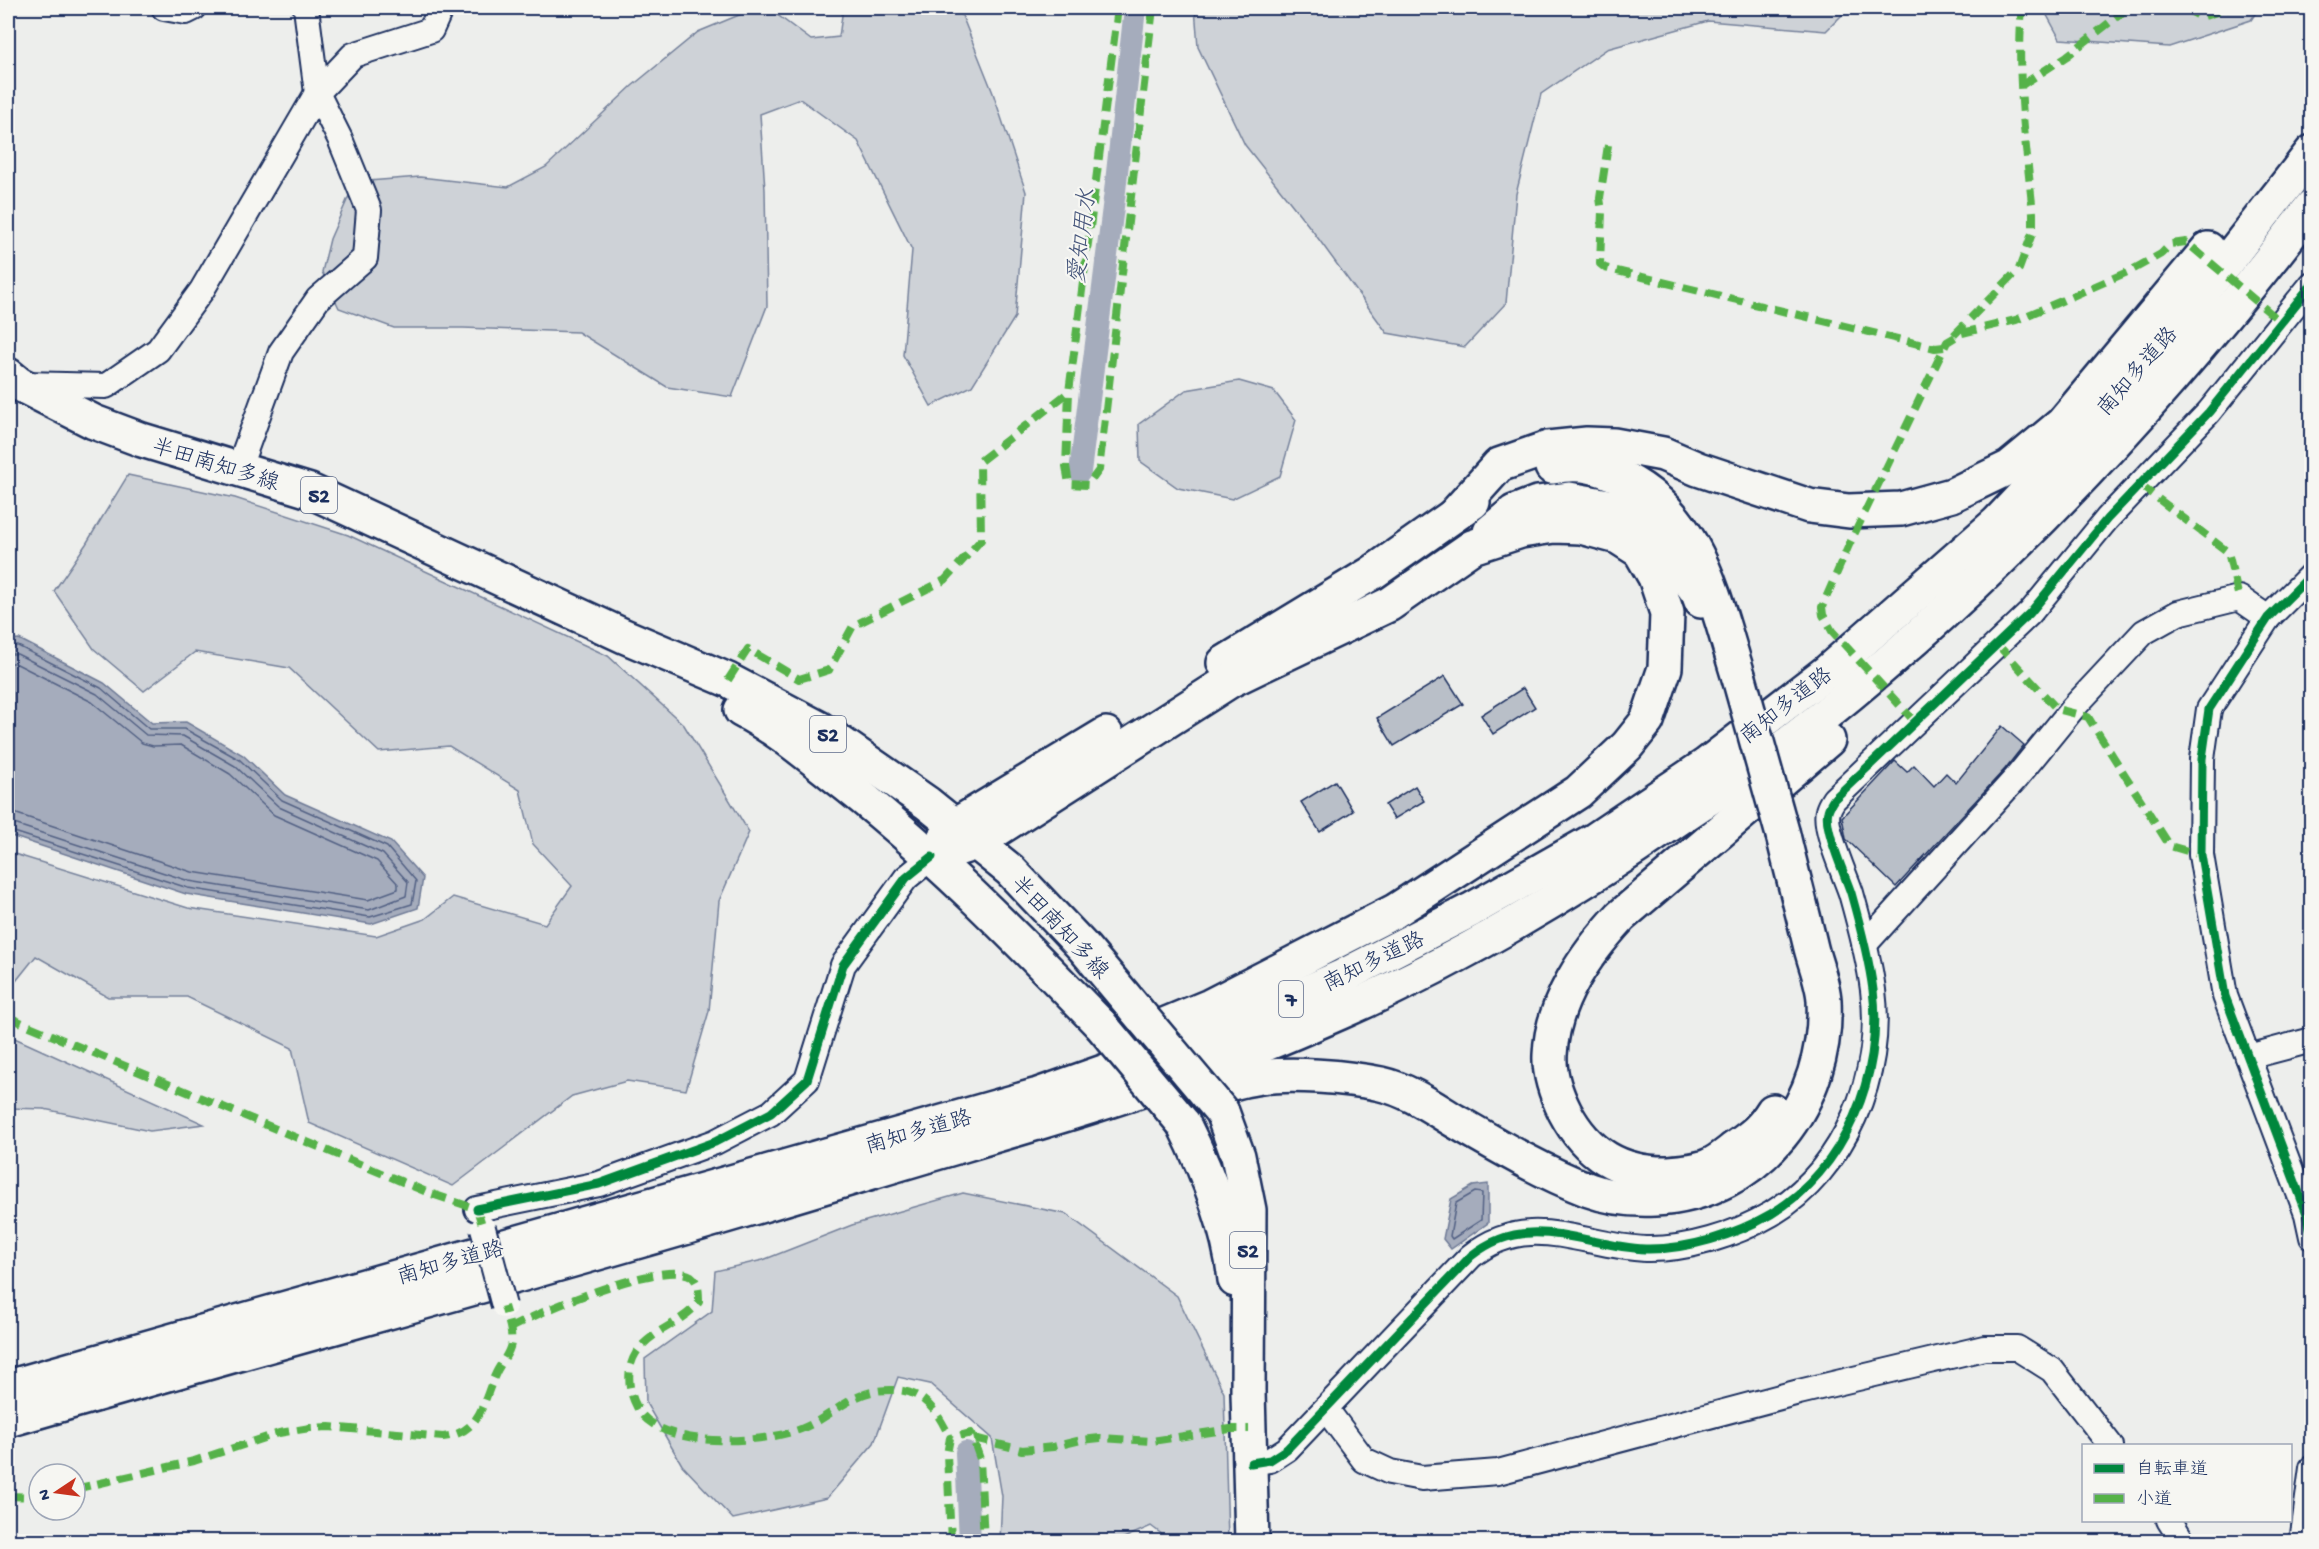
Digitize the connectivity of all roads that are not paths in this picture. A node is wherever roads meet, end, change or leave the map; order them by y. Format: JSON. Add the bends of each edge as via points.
{"nodes":[{"id":1,"x":164,"y":8,"type":"edge"},
{"id":2,"x":194,"y":8,"type":"edge"},
{"id":3,"x":306,"y":8,"type":"edge"},
{"id":4,"x":441,"y":8,"type":"edge"},
{"id":5,"x":317,"y":93,"type":"junction"},
{"id":6,"x":2312,"y":126,"type":"edge"},
{"id":7,"x":2312,"y":152,"type":"edge"},
{"id":8,"x":2312,"y":206,"type":"edge"},
{"id":9,"x":2312,"y":284,"type":"edge"},
{"id":10,"x":14,"y":379,"type":"edge"},
{"id":11,"x":238,"y":470,"type":"junction"},
{"id":12,"x":1454,"y":515,"type":"junction"},
{"id":13,"x":1472,"y":547,"type":"junction"},
{"id":14,"x":2312,"y":574,"type":"edge"},
{"id":15,"x":1962,"y":596,"type":"junction"},
{"id":16,"x":2268,"y":618,"type":"junction"},
{"id":17,"x":624,"y":636,"type":"junction"},
{"id":18,"x":1733,"y":680,"type":"junction"},
{"id":19,"x":965,"y":834,"type":"junction"},
{"id":20,"x":1776,"y":837,"type":"junction"},
{"id":21,"x":932,"y":857,"type":"junction"},
{"id":22,"x":1864,"y":944,"type":"junction"},
{"id":23,"x":2312,"y":1040,"type":"edge"},
{"id":24,"x":2248,"y":1057,"type":"junction"},
{"id":25,"x":1038,"y":1095,"type":"junction"},
{"id":26,"x":794,"y":1196,"type":"junction"},
{"id":27,"x":2312,"y":1237,"type":"edge"},
{"id":28,"x":504,"y":1306,"type":"dead end"},
{"id":29,"x":8,"y":1387,"type":"edge"},
{"id":30,"x":1248,"y":1392,"type":"junction"},
{"id":31,"x":1326,"y":1409,"type":"junction"},
{"id":32,"x":8,"y":1420,"type":"edge"},
{"id":33,"x":2109,"y":1444,"type":"edge"},
{"id":34,"x":1251,"y":1463,"type":"junction"},
{"id":35,"x":2312,"y":1468,"type":"edge"},
{"id":36,"x":2170,"y":1522,"type":"edge"},
{"id":37,"x":1252,"y":1542,"type":"edge"},
{"id":38,"x":2183,"y":1542,"type":"edge"},
{"id":39,"x":2302,"y":1542,"type":"edge"}],
"edges":[{"from":1,"to":2,"type":"street","via":[[186,12]]},
{"from":3,"to":5,"type":"street"},
{"from":4,"to":5,"type":"street","via":[[431,30],[353,55]]},
{"from":5,"to":10,"type":"street","via":[[202,290],[158,350],[105,386]]},
{"from":5,"to":11,"type":"street","via":[[369,210],[364,258],[318,299],[281,352]]},
{"from":6,"to":12,"type":"main road","via":[[2062,424],[2010,466],[1952,495],[1901,509],[1849,512],[1809,506],[1663,454],[1587,444],[1548,448],[1499,465]]},
{"from":7,"to":25,"type":"main road","name":"南知多道路","number":"7","via":[[2184,316],[1997,523],[1828,671],[1706,765],[1596,839],[1353,971],[1228,1028]]},
{"from":8,"to":15,"type":"main road","name":"南知多道路","number":"7","via":[[2258,277],[2112,445]]},
{"from":9,"to":22,"type":"street","via":[[2209,412],[2107,519],[2030,613],[1834,799],[1827,812],[1827,824]]},
{"from":10,"to":11,"type":"main road","name":"半田南知多線","number":"52","via":[[94,422]]},
{"from":11,"to":17,"type":"main road","name":"半田南知多線","number":"52","via":[[310,491]]},
{"from":12,"to":18,"type":"main road","via":[[1507,480],[1571,463],[1595,467],[1634,482],[1660,501],[1692,543],[1707,578]]},
{"from":12,"to":19,"type":"main road","via":[[1372,573]]},
{"from":13,"to":18,"type":"main road","via":[[1514,512],[1537,503],[1569,499],[1625,509],[1650,527],[1698,593]]},
{"from":13,"to":19,"type":"main road","via":[[1390,604],[1232,680]]},
{"from":13,"to":25,"type":"main road","via":[[1521,531],[1554,526],[1581,527],[1618,537],[1640,551],[1655,577],[1667,613],[1665,668],[1647,721],[1627,746],[1578,792],[1395,911],[1210,1006],[1056,1070]]},
{"from":14,"to":16,"type":"street"},
{"from":15,"to":20,"type":"main road","via":[[1953,623],[1844,725],[1621,916],[1582,963],[1555,1022],[1550,1057],[1558,1097],[1573,1127],[1592,1149],[1620,1166],[1648,1173],[1684,1172],[1708,1166],[1762,1128],[1790,1083],[1803,1037],[1803,979]]},
{"from":15,"to":26,"type":"main road","name":"南知多道路","number":"7","via":[[1782,748],[1612,865],[1488,939],[1346,1010],[1215,1064]]},
{"from":16,"to":22,"type":"street","via":[[2239,598],[2178,614],[2144,632]]},
{"from":16,"to":24,"type":"street","via":[[2209,710],[2202,759],[2202,863],[2225,996]]},
{"from":17,"to":19,"type":"main road","name":"半田南知多線","number":"52","via":[[728,680],[819,728]]},
{"from":17,"to":21,"type":"main road","name":"半田南知多線","number":"52","via":[[667,672],[767,724],[880,810]]},
{"from":18,"to":20,"type":"main road"},
{"from":19,"to":21,"type":"main road"},
{"from":19,"to":30,"type":"main road","name":"半田南知多線","number":"52","bridge":true,"via":[[1010,870],[1059,922],[1222,1112],[1238,1156],[1249,1210]]},
{"from":20,"to":26,"type":"main road","via":[[1824,998],[1823,1038],[1811,1084],[1789,1125],[1768,1152],[1740,1174],[1709,1190],[1675,1198],[1618,1199],[1590,1191],[1523,1160],[1414,1097],[1383,1085],[1302,1076],[1257,1077],[1140,1108],[824,1206]]},
{"from":21,"to":28,"type":"street","bridge":true,"via":[[906,878],[843,965],[807,1080],[771,1113],[715,1142],[599,1184],[480,1219]]},
{"from":21,"to":30,"type":"main road","name":"半田南知多線","number":"52","bridge":true,"via":[[1101,1025],[1183,1123],[1219,1210],[1234,1270]]},
{"from":22,"to":31,"type":"street","via":[[1874,1024],[1865,1086],[1858,1109],[1835,1153],[1794,1196],[1772,1213],[1725,1236],[1679,1245],[1647,1249],[1528,1231],[1484,1246]]},
{"from":23,"to":24,"type":"street"},
{"from":24,"to":27,"type":"street"},
{"from":25,"to":29,"type":"main road","name":"南知多道路","number":"7"},
{"from":26,"to":32,"type":"main road","name":"南知多道路","number":"7"},
{"from":30,"to":34,"type":"main road","name":"半田南知多線","number":"52"},
{"from":31,"to":33,"type":"street","via":[[1364,1460],[1390,1472],[1422,1479],[1498,1472],[1799,1392],[1984,1348],[2017,1348],[2052,1370]]},
{"from":31,"to":34,"type":"street","via":[[1287,1449],[1270,1460]]},
{"from":34,"to":37,"type":"main road","name":"半田南知多線","number":"52"},
{"from":35,"to":39,"type":"street"},
{"from":36,"to":38,"type":"street"}]}
